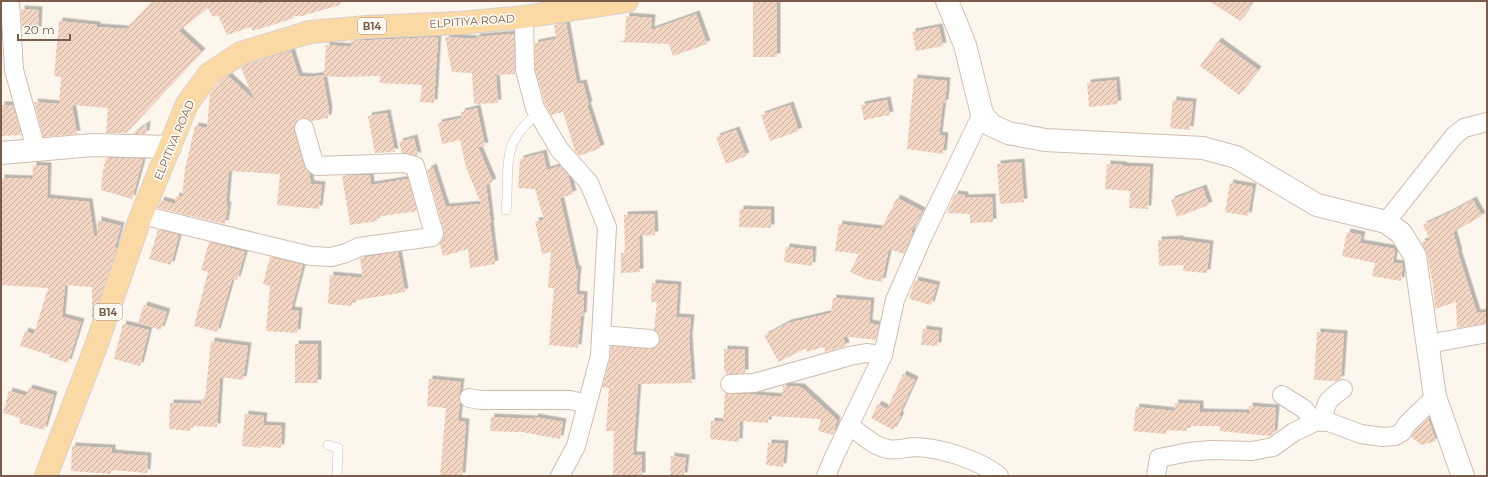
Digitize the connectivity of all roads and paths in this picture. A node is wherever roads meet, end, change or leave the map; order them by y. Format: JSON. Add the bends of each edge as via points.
{"nodes":[{"id":1,"x":10,"y":1,"type":"edge"},
{"id":2,"x":626,"y":1,"type":"edge"},
{"id":3,"x":947,"y":1,"type":"edge"},
{"id":4,"x":567,"y":6,"type":"edge"},
{"id":5,"x":524,"y":17,"type":"junction"},
{"id":6,"x":538,"y":113,"type":"junction"},
{"id":7,"x":982,"y":114,"type":"junction"},
{"id":8,"x":1487,"y":122,"type":"edge"},
{"id":9,"x":304,"y":128,"type":"dead end"},
{"id":10,"x":170,"y":147,"type":"junction"},
{"id":11,"x":36,"y":149,"type":"junction"},
{"id":12,"x":1,"y":153,"type":"edge"},
{"id":13,"x":506,"y":210,"type":"dead end"},
{"id":14,"x":142,"y":215,"type":"junction"},
{"id":15,"x":1386,"y":222,"type":"junction"},
{"id":16,"x":1487,"y":333,"type":"edge"},
{"id":17,"x":601,"y":335,"type":"junction"},
{"id":18,"x":650,"y":339,"type":"dead end"},
{"id":19,"x":1428,"y":344,"type":"junction"},
{"id":20,"x":883,"y":355,"type":"junction"},
{"id":21,"x":730,"y":384,"type":"dead end"},
{"id":22,"x":1343,"y":388,"type":"dead end"},
{"id":23,"x":1282,"y":395,"type":"dead end"},
{"id":24,"x":1435,"y":397,"type":"junction"},
{"id":25,"x":469,"y":398,"type":"dead end"},
{"id":26,"x":587,"y":404,"type":"junction"},
{"id":27,"x":1319,"y":422,"type":"junction"},
{"id":28,"x":849,"y":425,"type":"junction"},
{"id":29,"x":328,"y":445,"type":"dead end"},
{"id":30,"x":46,"y":476,"type":"edge"},
{"id":31,"x":337,"y":476,"type":"edge"},
{"id":32,"x":560,"y":476,"type":"edge"},
{"id":33,"x":826,"y":476,"type":"edge"},
{"id":34,"x":999,"y":476,"type":"edge"},
{"id":35,"x":1156,"y":476,"type":"edge"},
{"id":36,"x":1463,"y":476,"type":"edge"}],
"edges":[{"from":1,"to":11,"type":"street","via":[[14,70]]},
{"from":2,"to":4,"type":"main road","name":"ELPITIYA ROAD","number":"B14"},
{"from":3,"to":7,"type":"street","via":[[965,45]]},
{"from":4,"to":5,"type":"main road","name":"ELPITIYA ROAD","number":"B14"},
{"from":5,"to":6,"type":"street","via":[[525,70]]},
{"from":5,"to":10,"type":"main road","name":"ELPITIYA ROAD","number":"B14","via":[[310,32],[241,53],[209,74],[187,104]]},
{"from":6,"to":13,"type":"lane","via":[[523,126],[514,140],[509,159]]},
{"from":6,"to":17,"type":"street","via":[[559,149],[589,182],[607,227]]},
{"from":7,"to":15,"type":"street","via":[[991,125],[1008,133],[1045,140],[1203,148],[1236,156],[1317,205]]},
{"from":7,"to":20,"type":"street","via":[[895,300]]},
{"from":8,"to":15,"type":"street","via":[[1464,128],[1454,136]]},
{"from":9,"to":14,"type":"street","via":[[317,166],[404,163],[414,166],[434,234],[432,237],[359,247],[331,257],[311,256]]},
{"from":10,"to":11,"type":"street","via":[[93,145]]},
{"from":10,"to":14,"type":"main road","name":"ELPITIYA ROAD","number":"B14"},
{"from":11,"to":12,"type":"street"},
{"from":14,"to":30,"type":"main road","name":"ELPITIYA ROAD","number":"B14","via":[[95,349]]},
{"from":15,"to":19,"type":"street","via":[[1401,233],[1415,256]]},
{"from":16,"to":19,"type":"street"},
{"from":17,"to":18,"type":"street"},
{"from":17,"to":26,"type":"street","via":[[600,356]]},
{"from":19,"to":24,"type":"street"},
{"from":20,"to":21,"type":"street","via":[[866,353],[850,356],[754,384]]},
{"from":20,"to":28,"type":"street"},
{"from":22,"to":27,"type":"street","via":[[1331,397]]},
{"from":23,"to":27,"type":"street"},
{"from":24,"to":27,"type":"street","via":[[1402,432],[1395,436],[1362,434]]},
{"from":24,"to":36,"type":"street"},
{"from":25,"to":26,"type":"street","via":[[570,400]]},
{"from":26,"to":32,"type":"street","via":[[576,446]]},
{"from":27,"to":35,"type":"street","via":[[1294,432],[1273,447],[1252,451],[1189,452],[1158,458]]},
{"from":28,"to":33,"type":"street"},
{"from":28,"to":34,"type":"street","via":[[889,450],[916,447],[953,454]]},
{"from":29,"to":31,"type":"lane","via":[[338,448]]}]}
